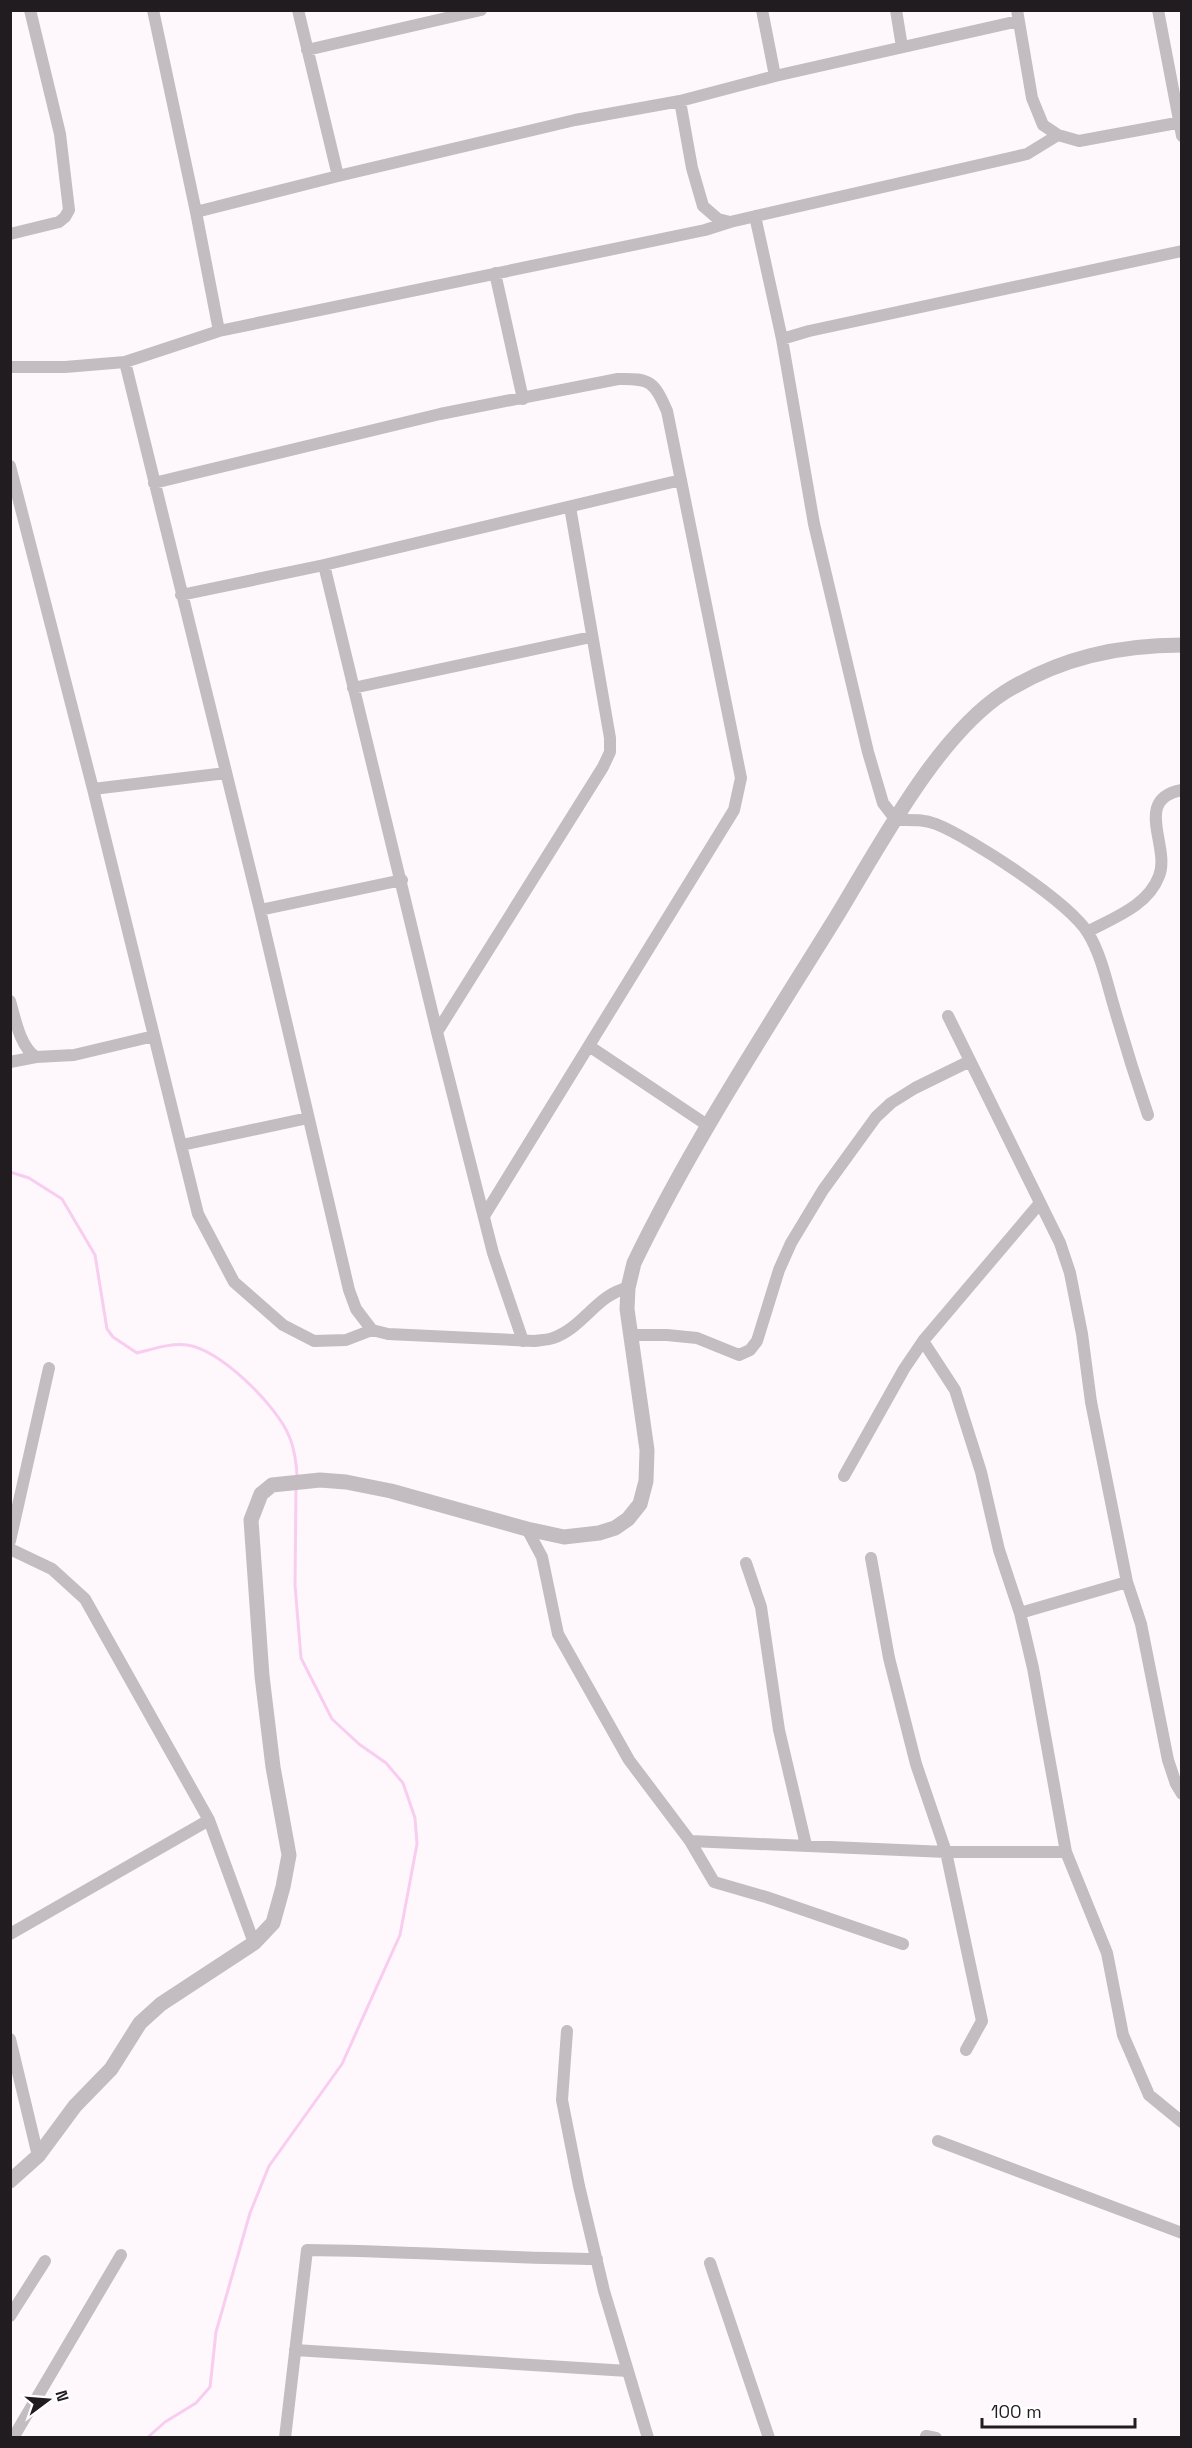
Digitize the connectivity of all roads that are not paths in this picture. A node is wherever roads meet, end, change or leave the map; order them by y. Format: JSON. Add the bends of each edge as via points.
{"nodes":[{"id":1,"x":30,"y":10,"type":"edge"},
{"id":2,"x":153,"y":10,"type":"edge"},
{"id":3,"x":298,"y":10,"type":"edge"},
{"id":4,"x":481,"y":10,"type":"edge"},
{"id":5,"x":762,"y":10,"type":"edge"},
{"id":6,"x":896,"y":10,"type":"edge"},
{"id":7,"x":1158,"y":10,"type":"edge"},
{"id":8,"x":1018,"y":16,"type":"edge"},
{"id":9,"x":902,"y":47,"type":"junction"},
{"id":10,"x":307,"y":50,"type":"junction"},
{"id":11,"x":775,"y":76,"type":"junction"},
{"id":12,"x":680,"y":101,"type":"junction"},
{"id":13,"x":1180,"y":122,"type":"edge"},
{"id":14,"x":1058,"y":135,"type":"junction"},
{"id":15,"x":1182,"y":136,"type":"edge"},
{"id":16,"x":338,"y":176,"type":"junction"},
{"id":17,"x":196,"y":212,"type":"junction"},
{"id":18,"x":755,"y":216,"type":"junction"},
{"id":19,"x":730,"y":222,"type":"junction"},
{"id":20,"x":10,"y":234,"type":"edge"},
{"id":21,"x":1182,"y":251,"type":"edge"},
{"id":22,"x":495,"y":273,"type":"junction"},
{"id":23,"x":219,"y":330,"type":"junction"},
{"id":24,"x":782,"y":339,"type":"junction"},
{"id":25,"x":125,"y":362,"type":"junction"},
{"id":26,"x":10,"y":367,"type":"edge"},
{"id":27,"x":524,"y":399,"type":"junction"},
{"id":28,"x":10,"y":466,"type":"edge"},
{"id":29,"x":681,"y":480,"type":"junction"},
{"id":30,"x":154,"y":483,"type":"junction"},
{"id":31,"x":570,"y":507,"type":"junction"},
{"id":32,"x":16,"y":511,"type":"edge"},
{"id":33,"x":324,"y":565,"type":"junction"},
{"id":34,"x":182,"y":595,"type":"junction"},
{"id":35,"x":591,"y":637,"type":"junction"},
{"id":36,"x":1182,"y":645,"type":"edge"},
{"id":37,"x":353,"y":688,"type":"junction"},
{"id":38,"x":226,"y":773,"type":"junction"},
{"id":39,"x":93,"y":789,"type":"junction"},
{"id":40,"x":1182,"y":790,"type":"edge"},
{"id":41,"x":896,"y":820,"type":"junction"},
{"id":42,"x":402,"y":880,"type":"junction"},
{"id":43,"x":260,"y":909,"type":"junction"},
{"id":44,"x":1087,"y":932,"type":"junction"},
{"id":45,"x":10,"y":1000,"type":"edge"},
{"id":46,"x":948,"y":1016,"type":"dead end"},
{"id":47,"x":437,"y":1032,"type":"junction"},
{"id":48,"x":154,"y":1036,"type":"junction"},
{"id":49,"x":589,"y":1046,"type":"junction"},
{"id":50,"x":36,"y":1057,"type":"junction"},
{"id":51,"x":970,"y":1061,"type":"junction"},
{"id":52,"x":10,"y":1062,"type":"edge"},
{"id":53,"x":1148,"y":1115,"type":"dead end"},
{"id":54,"x":308,"y":1118,"type":"junction"},
{"id":55,"x":707,"y":1125,"type":"junction"},
{"id":56,"x":182,"y":1144,"type":"junction"},
{"id":57,"x":1040,"y":1203,"type":"junction"},
{"id":58,"x":484,"y":1216,"type":"junction"},
{"id":59,"x":628,"y":1287,"type":"junction"},
{"id":60,"x":372,"y":1330,"type":"junction"},
{"id":61,"x":630,"y":1335,"type":"junction"},
{"id":62,"x":523,"y":1341,"type":"junction"},
{"id":63,"x":923,"y":1341,"type":"junction"},
{"id":64,"x":49,"y":1368,"type":"dead end"},
{"id":65,"x":844,"y":1476,"type":"dead end"},
{"id":66,"x":527,"y":1529,"type":"junction"},
{"id":67,"x":10,"y":1541,"type":"edge"},
{"id":68,"x":10,"y":1549,"type":"edge"},
{"id":69,"x":871,"y":1558,"type":"dead end"},
{"id":70,"x":746,"y":1563,"type":"dead end"},
{"id":71,"x":1127,"y":1581,"type":"junction"},
{"id":72,"x":1020,"y":1613,"type":"junction"},
{"id":73,"x":1182,"y":1794,"type":"edge"},
{"id":74,"x":208,"y":1820,"type":"junction"},
{"id":75,"x":690,"y":1841,"type":"junction"},
{"id":76,"x":806,"y":1845,"type":"junction"},
{"id":77,"x":946,"y":1852,"type":"junction"},
{"id":78,"x":1066,"y":1852,"type":"junction"},
{"id":79,"x":10,"y":1934,"type":"edge"},
{"id":80,"x":254,"y":1943,"type":"junction"},
{"id":81,"x":903,"y":1944,"type":"dead end"},
{"id":82,"x":567,"y":2031,"type":"dead end"},
{"id":83,"x":10,"y":2039,"type":"edge"},
{"id":84,"x":966,"y":2050,"type":"dead end"},
{"id":85,"x":1182,"y":2122,"type":"edge"},
{"id":86,"x":938,"y":2141,"type":"dead end"},
{"id":87,"x":38,"y":2156,"type":"junction"},
{"id":88,"x":10,"y":2181,"type":"edge"},
{"id":89,"x":1182,"y":2233,"type":"edge"},
{"id":90,"x":121,"y":2255,"type":"dead end"},
{"id":91,"x":597,"y":2259,"type":"junction"},
{"id":92,"x":45,"y":2261,"type":"dead end"},
{"id":93,"x":710,"y":2263,"type":"dead end"},
{"id":94,"x":10,"y":2316,"type":"edge"},
{"id":95,"x":295,"y":2350,"type":"junction"},
{"id":96,"x":628,"y":2372,"type":"junction"},
{"id":97,"x":13,"y":2438,"type":"edge"},
{"id":98,"x":285,"y":2438,"type":"edge"},
{"id":99,"x":648,"y":2438,"type":"edge"},
{"id":100,"x":769,"y":2438,"type":"edge"}],
"edges":[{"from":1,"to":20,"type":"street","via":[[60,134],[69,210],[59,222]]},
{"from":2,"to":17,"type":"street"},
{"from":3,"to":10,"type":"street"},
{"from":4,"to":10,"type":"street"},
{"from":5,"to":11,"type":"street"},
{"from":6,"to":9,"type":"street"},
{"from":7,"to":13,"type":"street"},
{"from":8,"to":9,"type":"street"},
{"from":8,"to":14,"type":"street","via":[[1032,98],[1043,125]]},
{"from":9,"to":11,"type":"street"},
{"from":10,"to":16,"type":"street"},
{"from":11,"to":12,"type":"street"},
{"from":12,"to":16,"type":"street","via":[[575,120]]},
{"from":12,"to":19,"type":"street","via":[[703,206],[718,219]]},
{"from":13,"to":14,"type":"street","via":[[1079,141]]},
{"from":13,"to":15,"type":"street"},
{"from":14,"to":18,"type":"street","via":[[1027,154]]},
{"from":16,"to":17,"type":"street"},
{"from":17,"to":23,"type":"street"},
{"from":18,"to":19,"type":"street"},
{"from":18,"to":24,"type":"street"},
{"from":19,"to":22,"type":"street"},
{"from":21,"to":24,"type":"street"},
{"from":22,"to":23,"type":"street"},
{"from":22,"to":27,"type":"street"},
{"from":23,"to":25,"type":"street"},
{"from":24,"to":41,"type":"street","via":[[814,524],[857,706],[883,803]]},
{"from":25,"to":26,"type":"street"},
{"from":25,"to":30,"type":"street"},
{"from":27,"to":29,"type":"street","via":[[638,378],[656,387],[668,411]]},
{"from":27,"to":30,"type":"street","via":[[440,414]]},
{"from":28,"to":32,"type":"street"},
{"from":29,"to":31,"type":"street"},
{"from":29,"to":49,"type":"street","via":[[741,778],[740,790],[734,810]]},
{"from":30,"to":34,"type":"street"},
{"from":31,"to":33,"type":"street"},
{"from":31,"to":35,"type":"street"},
{"from":32,"to":39,"type":"street"},
{"from":33,"to":34,"type":"street"},
{"from":33,"to":37,"type":"street"},
{"from":34,"to":38,"type":"street"},
{"from":35,"to":37,"type":"street"},
{"from":35,"to":47,"type":"street","via":[[610,752]]},
{"from":36,"to":41,"type":"street","via":[[1141,645],[1096,654],[1048,669],[1004,693],[967,724],[941,754]]},
{"from":37,"to":42,"type":"street"},
{"from":38,"to":39,"type":"street"},
{"from":38,"to":43,"type":"street"},
{"from":39,"to":48,"type":"street"},
{"from":40,"to":44,"type":"street","via":[[1172,791],[1158,802],[1155,815],[1160,874],[1152,890],[1135,906]]},
{"from":41,"to":44,"type":"street","via":[[938,825],[982,848],[1076,918]]},
{"from":41,"to":55,"type":"street"},
{"from":42,"to":43,"type":"street"},
{"from":42,"to":47,"type":"street"},
{"from":43,"to":54,"type":"street"},
{"from":44,"to":53,"type":"street","via":[[1099,957]]},
{"from":45,"to":50,"type":"street","via":[[24,1044]]},
{"from":46,"to":51,"type":"street"},
{"from":47,"to":58,"type":"street"},
{"from":48,"to":50,"type":"street","via":[[74,1055]]},
{"from":48,"to":56,"type":"street"},
{"from":49,"to":55,"type":"street"},
{"from":49,"to":58,"type":"street"},
{"from":50,"to":52,"type":"street"},
{"from":51,"to":57,"type":"street"},
{"from":51,"to":61,"type":"street","via":[[915,1088],[876,1118],[823,1190],[791,1243],[757,1341],[750,1350],[739,1355],[697,1338]]},
{"from":54,"to":56,"type":"street"},
{"from":54,"to":60,"type":"street","via":[[349,1290],[356,1309]]},
{"from":55,"to":59,"type":"street","via":[[634,1263]]},
{"from":56,"to":60,"type":"street","via":[[198,1214],[234,1281],[283,1326],[314,1341],[346,1340]]},
{"from":57,"to":63,"type":"street"},
{"from":57,"to":71,"type":"street","via":[[1070,1274]]},
{"from":58,"to":62,"type":"street"},
{"from":59,"to":61,"type":"street"},
{"from":59,"to":62,"type":"street","via":[[616,1290],[553,1339]]},
{"from":60,"to":62,"type":"street"},
{"from":61,"to":66,"type":"street","via":[[647,1450],[640,1504],[621,1523],[598,1533],[564,1537]]},
{"from":63,"to":65,"type":"street"},
{"from":63,"to":72,"type":"street","via":[[955,1390]]},
{"from":64,"to":67,"type":"street"},
{"from":66,"to":75,"type":"street","via":[[542,1557],[558,1634],[629,1760]]},
{"from":66,"to":80,"type":"street","via":[[346,1482],[320,1480],[272,1485],[261,1494],[251,1520],[262,1676],[289,1855],[273,1923]]},
{"from":68,"to":74,"type":"street","via":[[52,1569],[85,1599]]},
{"from":69,"to":77,"type":"street","via":[[889,1658],[916,1764]]},
{"from":70,"to":76,"type":"street","via":[[761,1607],[779,1730]]},
{"from":71,"to":72,"type":"street"},
{"from":71,"to":73,"type":"street","via":[[1141,1624],[1168,1760]]},
{"from":72,"to":78,"type":"street"},
{"from":74,"to":79,"type":"street"},
{"from":74,"to":80,"type":"street"},
{"from":75,"to":76,"type":"street"},
{"from":75,"to":81,"type":"street","via":[[714,1882]]},
{"from":76,"to":77,"type":"street"},
{"from":77,"to":78,"type":"street"},
{"from":77,"to":84,"type":"street","via":[[982,2021]]},
{"from":78,"to":85,"type":"street","via":[[1107,1953],[1127,2045],[1149,2095]]},
{"from":80,"to":87,"type":"street","via":[[161,2004],[140,2023],[111,2069],[75,2106]]},
{"from":82,"to":91,"type":"street","via":[[562,2100]]},
{"from":83,"to":87,"type":"street"},
{"from":86,"to":89,"type":"street"},
{"from":87,"to":88,"type":"street"},
{"from":90,"to":97,"type":"street"},
{"from":91,"to":95,"type":"street","via":[[307,2250]]},
{"from":91,"to":96,"type":"street"},
{"from":92,"to":94,"type":"street"},
{"from":93,"to":100,"type":"street"},
{"from":95,"to":96,"type":"street"},
{"from":95,"to":98,"type":"street"},
{"from":96,"to":99,"type":"street"}]}
